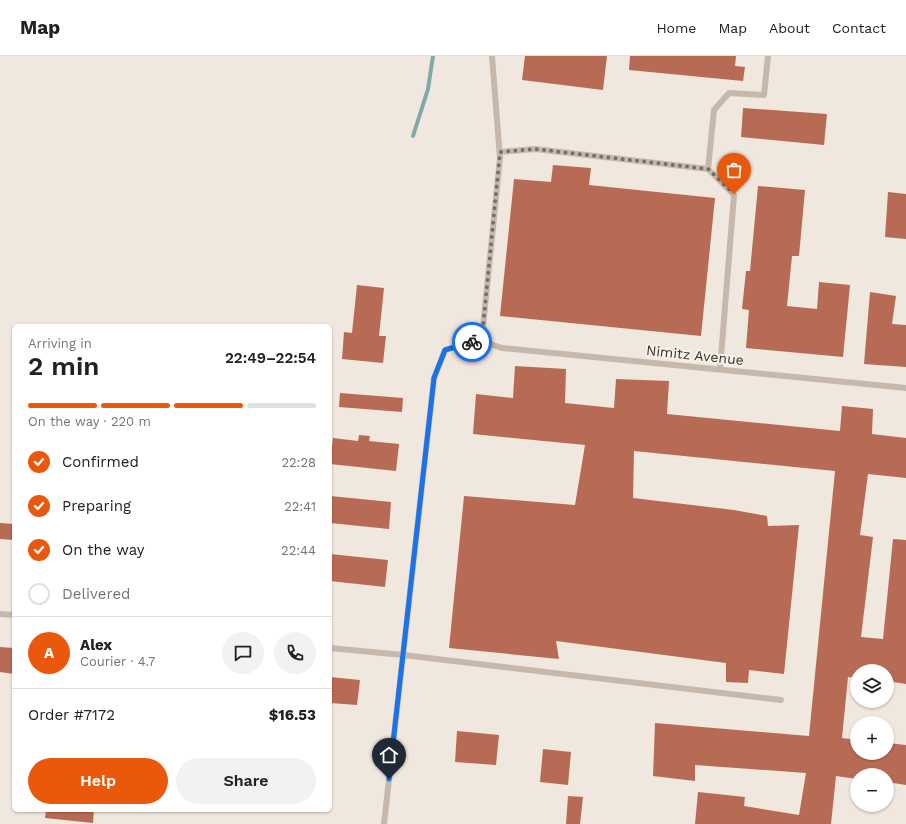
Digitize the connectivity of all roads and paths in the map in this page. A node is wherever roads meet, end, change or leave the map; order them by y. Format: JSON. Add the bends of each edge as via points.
{"nodes":[{"id":1,"x":492,"y":56,"type":"edge"},
{"id":2,"x":768,"y":56,"type":"edge"},
{"id":3,"x":500,"y":152,"type":"junction"},
{"id":4,"x":708,"y":169,"type":"junction"},
{"id":5,"x":485,"y":338,"type":"junction"},
{"id":6,"x":720,"y":369,"type":"junction"},
{"id":7,"x":906,"y":388,"type":"edge"},
{"id":8,"x":0,"y":614,"type":"edge"},
{"id":9,"x":12,"y":615,"type":"edge"},
{"id":10,"x":332,"y":648,"type":"edge"},
{"id":11,"x":403,"y":656,"type":"junction"},
{"id":12,"x":781,"y":700,"type":"dead end"},
{"id":13,"x":384,"y":824,"type":"edge"}],
"edges":[{"from":1,"to":3,"type":"lane"},
{"from":2,"to":4,"type":"lane","via":[[764,94],[729,93],[714,110]]},
{"from":3,"to":4,"type":"lane","via":[[535,149]]},
{"from":3,"to":5,"type":"lane","via":[[483,327]]},
{"from":4,"to":6,"type":"lane","via":[[734,194]]},
{"from":5,"to":6,"type":"lane","name":"Nimitz Avenue","via":[[490,344],[502,348]]},
{"from":5,"to":11,"type":"lane","via":[[445,350],[434,378]]},
{"from":6,"to":7,"type":"lane","name":"Nimitz Avenue"},
{"from":8,"to":9,"type":"lane"},
{"from":10,"to":11,"type":"lane"},
{"from":11,"to":12,"type":"lane"},
{"from":11,"to":13,"type":"lane"}]}
